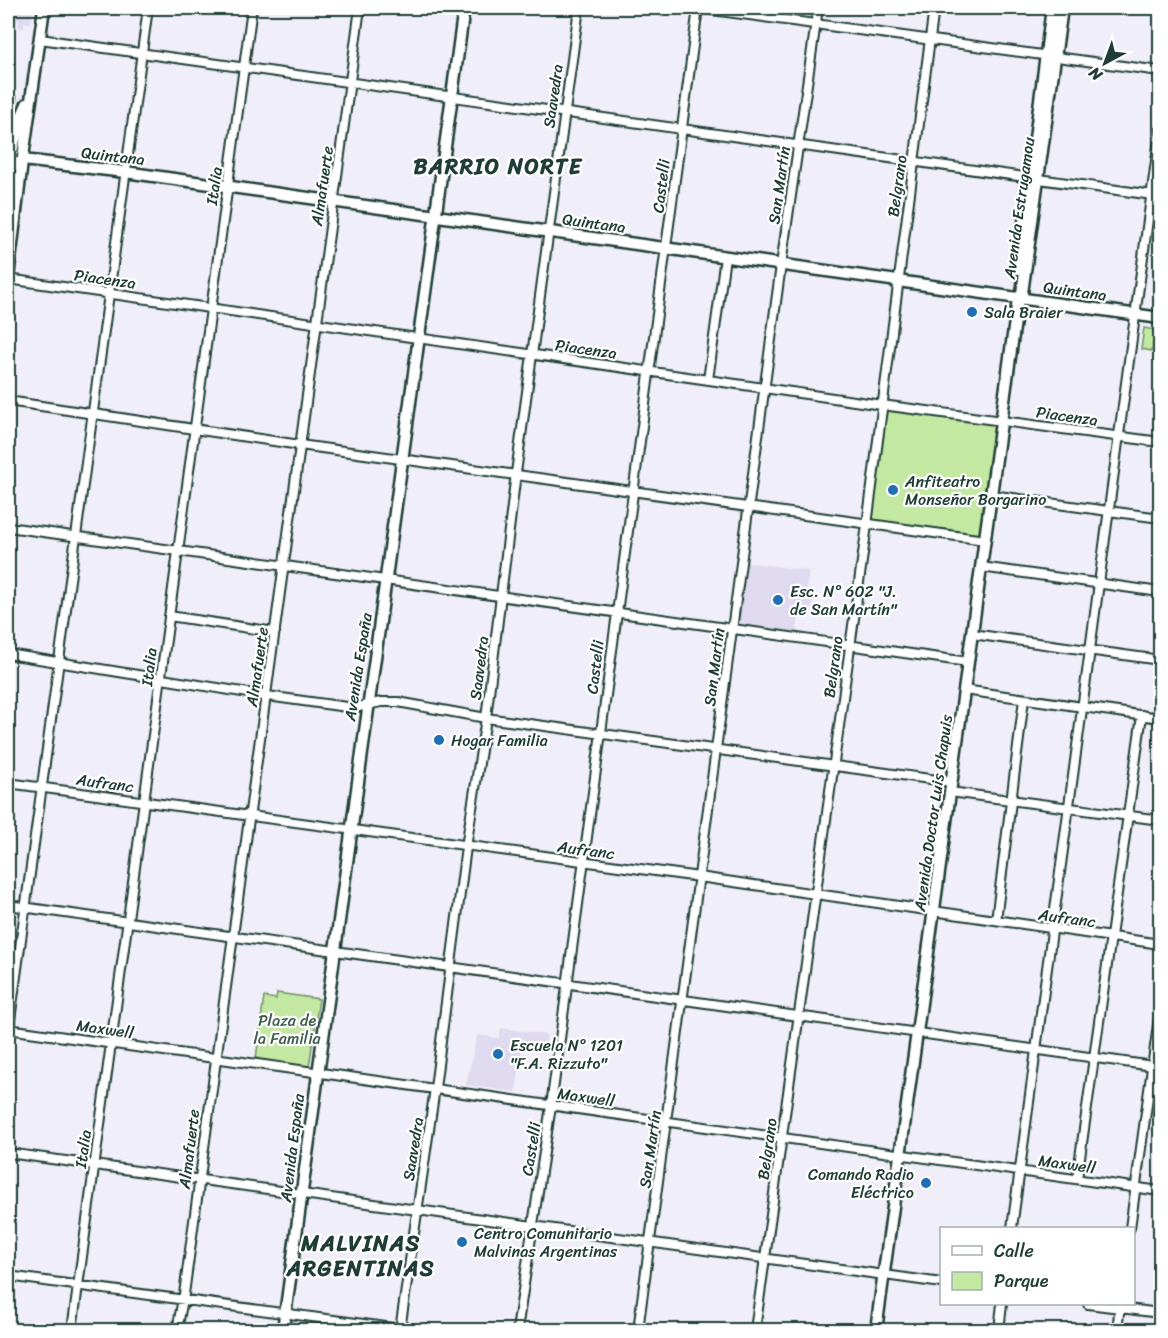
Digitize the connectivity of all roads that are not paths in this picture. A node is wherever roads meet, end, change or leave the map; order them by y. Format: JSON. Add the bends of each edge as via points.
{"nodes":[{"id":1,"x":44,"y":8,"type":"edge"},
{"id":2,"x":148,"y":8,"type":"edge"},
{"id":3,"x":252,"y":8,"type":"edge"},
{"id":4,"x":360,"y":8,"type":"edge"},
{"id":5,"x":464,"y":8,"type":"edge"},
{"id":6,"x":579,"y":8,"type":"edge"},
{"id":7,"x":698,"y":8,"type":"edge"},
{"id":8,"x":818,"y":8,"type":"edge"},
{"id":9,"x":934,"y":8,"type":"edge"},
{"id":10,"x":1052,"y":8,"type":"edge"},
{"id":11,"x":1062,"y":8,"type":"edge"},
{"id":12,"x":816,"y":24,"type":"junction"},
{"id":13,"x":40,"y":39,"type":"junction"},
{"id":14,"x":929,"y":40,"type":"junction"},
{"id":15,"x":142,"y":53,"type":"junction"},
{"id":16,"x":1051,"y":57,"type":"junction"},
{"id":17,"x":244,"y":67,"type":"junction"},
{"id":18,"x":1161,"y":71,"type":"edge"},
{"id":19,"x":349,"y":82,"type":"junction"},
{"id":20,"x":32,"y":96,"type":"junction"},
{"id":21,"x":452,"y":97,"type":"junction"},
{"id":22,"x":565,"y":113,"type":"junction"},
{"id":23,"x":682,"y":129,"type":"junction"},
{"id":24,"x":1161,"y":131,"type":"edge"},
{"id":25,"x":798,"y":146,"type":"junction"},
{"id":26,"x":11,"y":158,"type":"junction"},
{"id":27,"x":23,"y":160,"type":"junction"},
{"id":28,"x":914,"y":162,"type":"junction"},
{"id":29,"x":125,"y":172,"type":"junction"},
{"id":30,"x":1035,"y":179,"type":"junction"},
{"id":31,"x":8,"y":180,"type":"edge"},
{"id":32,"x":228,"y":187,"type":"junction"},
{"id":33,"x":1156,"y":195,"type":"edge"},
{"id":34,"x":333,"y":202,"type":"junction"},
{"id":35,"x":436,"y":216,"type":"junction"},
{"id":36,"x":548,"y":232,"type":"junction"},
{"id":37,"x":666,"y":249,"type":"junction"},
{"id":38,"x":725,"y":257,"type":"junction"},
{"id":39,"x":781,"y":265,"type":"junction"},
{"id":40,"x":8,"y":278,"type":"edge"},
{"id":41,"x":898,"y":281,"type":"junction"},
{"id":42,"x":110,"y":294,"type":"junction"},
{"id":43,"x":1018,"y":298,"type":"junction"},
{"id":44,"x":211,"y":308,"type":"junction"},
{"id":45,"x":1136,"y":315,"type":"junction"},
{"id":46,"x":1161,"y":318,"type":"edge"},
{"id":47,"x":317,"y":323,"type":"junction"},
{"id":48,"x":420,"y":339,"type":"junction"},
{"id":49,"x":532,"y":355,"type":"junction"},
{"id":50,"x":649,"y":371,"type":"junction"},
{"id":51,"x":708,"y":380,"type":"junction"},
{"id":52,"x":764,"y":387,"type":"junction"},
{"id":53,"x":8,"y":401,"type":"edge"},
{"id":54,"x":882,"y":405,"type":"junction"},
{"id":55,"x":93,"y":415,"type":"junction"},
{"id":56,"x":1002,"y":420,"type":"junction"},
{"id":57,"x":196,"y":429,"type":"junction"},
{"id":58,"x":1119,"y":437,"type":"junction"},
{"id":59,"x":1161,"y":442,"type":"edge"},
{"id":60,"x":300,"y":445,"type":"junction"},
{"id":61,"x":403,"y":458,"type":"junction"},
{"id":62,"x":516,"y":473,"type":"junction"},
{"id":63,"x":633,"y":490,"type":"junction"},
{"id":64,"x":991,"y":495,"type":"junction"},
{"id":65,"x":748,"y":506,"type":"junction"},
{"id":66,"x":1109,"y":512,"type":"junction"},
{"id":67,"x":1161,"y":519,"type":"edge"},
{"id":68,"x":867,"y":525,"type":"junction"},
{"id":69,"x":8,"y":527,"type":"edge"},
{"id":70,"x":77,"y":537,"type":"junction"},
{"id":71,"x":985,"y":540,"type":"junction"},
{"id":72,"x":178,"y":551,"type":"junction"},
{"id":73,"x":284,"y":566,"type":"junction"},
{"id":74,"x":981,"y":567,"type":"junction"},
{"id":75,"x":387,"y":580,"type":"junction"},
{"id":76,"x":1099,"y":583,"type":"junction"},
{"id":77,"x":1161,"y":592,"type":"edge"},
{"id":78,"x":501,"y":596,"type":"junction"},
{"id":79,"x":616,"y":612,"type":"junction"},
{"id":80,"x":169,"y":616,"type":"junction"},
{"id":81,"x":732,"y":628,"type":"junction"},
{"id":82,"x":275,"y":632,"type":"junction"},
{"id":83,"x":972,"y":634,"type":"junction"},
{"id":84,"x":850,"y":644,"type":"junction"},
{"id":85,"x":1090,"y":650,"type":"junction"},
{"id":86,"x":8,"y":654,"type":"edge"},
{"id":87,"x":1161,"y":660,"type":"edge"},
{"id":88,"x":968,"y":662,"type":"junction"},
{"id":89,"x":58,"y":663,"type":"junction"},
{"id":90,"x":161,"y":680,"type":"junction"},
{"id":91,"x":964,"y":690,"type":"junction"},
{"id":92,"x":267,"y":696,"type":"junction"},
{"id":93,"x":1024,"y":699,"type":"junction"},
{"id":94,"x":368,"y":705,"type":"junction"},
{"id":95,"x":1084,"y":708,"type":"junction"},
{"id":96,"x":1142,"y":716,"type":"junction"},
{"id":97,"x":486,"y":718,"type":"junction"},
{"id":98,"x":1161,"y":718,"type":"edge"},
{"id":99,"x":600,"y":733,"type":"junction"},
{"id":100,"x":717,"y":750,"type":"junction"},
{"id":101,"x":833,"y":765,"type":"junction"},
{"id":102,"x":8,"y":783,"type":"edge"},
{"id":103,"x":951,"y":787,"type":"junction"},
{"id":104,"x":42,"y":788,"type":"junction"},
{"id":105,"x":1012,"y":799,"type":"junction"},
{"id":106,"x":143,"y":801,"type":"junction"},
{"id":107,"x":1071,"y":808,"type":"junction"},
{"id":108,"x":249,"y":816,"type":"junction"},
{"id":109,"x":1129,"y":816,"type":"junction"},
{"id":110,"x":1161,"y":820,"type":"edge"},
{"id":111,"x":350,"y":832,"type":"junction"},
{"id":112,"x":466,"y":847,"type":"junction"},
{"id":113,"x":583,"y":863,"type":"junction"},
{"id":114,"x":699,"y":877,"type":"junction"},
{"id":115,"x":816,"y":895,"type":"junction"},
{"id":116,"x":8,"y":905,"type":"edge"},
{"id":117,"x":24,"y":907,"type":"junction"},
{"id":118,"x":934,"y":912,"type":"junction"},
{"id":119,"x":996,"y":920,"type":"junction"},
{"id":120,"x":126,"y":922,"type":"junction"},
{"id":121,"x":1052,"y":930,"type":"junction"},
{"id":122,"x":232,"y":936,"type":"junction"},
{"id":123,"x":1111,"y":938,"type":"junction"},
{"id":124,"x":1161,"y":944,"type":"edge"},
{"id":125,"x":334,"y":951,"type":"junction"},
{"id":126,"x":451,"y":968,"type":"junction"},
{"id":127,"x":567,"y":984,"type":"junction"},
{"id":128,"x":683,"y":1001,"type":"junction"},
{"id":129,"x":1161,"y":1010,"type":"edge"},
{"id":130,"x":800,"y":1018,"type":"junction"},
{"id":131,"x":8,"y":1029,"type":"edge"},
{"id":132,"x":917,"y":1034,"type":"junction"},
{"id":133,"x":8,"y":1035,"type":"edge"},
{"id":134,"x":112,"y":1044,"type":"junction"},
{"id":135,"x":1038,"y":1051,"type":"junction"},
{"id":136,"x":1095,"y":1058,"type":"junction"},
{"id":137,"x":215,"y":1059,"type":"junction"},
{"id":138,"x":1157,"y":1066,"type":"edge"},
{"id":139,"x":317,"y":1073,"type":"junction"},
{"id":140,"x":435,"y":1089,"type":"junction"},
{"id":141,"x":551,"y":1106,"type":"junction"},
{"id":142,"x":667,"y":1122,"type":"junction"},
{"id":143,"x":783,"y":1138,"type":"junction"},
{"id":144,"x":8,"y":1153,"type":"edge"},
{"id":145,"x":900,"y":1154,"type":"junction"},
{"id":146,"x":95,"y":1165,"type":"junction"},
{"id":147,"x":1019,"y":1171,"type":"junction"},
{"id":148,"x":199,"y":1179,"type":"junction"},
{"id":149,"x":1077,"y":1179,"type":"junction"},
{"id":150,"x":1136,"y":1188,"type":"junction"},
{"id":151,"x":1161,"y":1191,"type":"edge"},
{"id":152,"x":301,"y":1194,"type":"junction"},
{"id":153,"x":417,"y":1209,"type":"junction"},
{"id":154,"x":533,"y":1225,"type":"junction"},
{"id":155,"x":1012,"y":1227,"type":"edge"},
{"id":156,"x":1130,"y":1227,"type":"edge"},
{"id":157,"x":650,"y":1242,"type":"junction"},
{"id":158,"x":766,"y":1259,"type":"junction"},
{"id":159,"x":884,"y":1275,"type":"junction"},
{"id":160,"x":8,"y":1276,"type":"edge"},
{"id":161,"x":940,"y":1283,"type":"edge"},
{"id":162,"x":78,"y":1286,"type":"junction"},
{"id":163,"x":183,"y":1300,"type":"junction"},
{"id":164,"x":1002,"y":1305,"type":"edge"},
{"id":165,"x":1104,"y":1305,"type":"edge"},
{"id":166,"x":1120,"y":1306,"type":"edge"},
{"id":167,"x":285,"y":1314,"type":"junction"},
{"id":168,"x":1161,"y":1314,"type":"edge"},
{"id":169,"x":72,"y":1330,"type":"edge"},
{"id":170,"x":177,"y":1330,"type":"edge"},
{"id":171,"x":283,"y":1330,"type":"edge"},
{"id":172,"x":403,"y":1330,"type":"edge"},
{"id":173,"x":517,"y":1330,"type":"edge"},
{"id":174,"x":638,"y":1330,"type":"edge"},
{"id":175,"x":755,"y":1330,"type":"edge"},
{"id":176,"x":876,"y":1330,"type":"edge"},
{"id":177,"x":999,"y":1330,"type":"edge"},
{"id":178,"x":1117,"y":1330,"type":"edge"}],
"edges":[{"from":1,"to":13,"type":"main road"},
{"from":2,"to":15,"type":"street"},
{"from":3,"to":17,"type":"street","name":"Italia"},
{"from":4,"to":19,"type":"street","name":"Almafuerte"},
{"from":5,"to":21,"type":"main road","name":"Avenida España"},
{"from":6,"to":22,"type":"street","name":"Saavedra"},
{"from":7,"to":12,"type":"street"},
{"from":7,"to":23,"type":"street","name":"Castelli"},
{"from":8,"to":12,"type":"street","name":"San Martín"},
{"from":9,"to":14,"type":"street","name":"Belgrano"},
{"from":10,"to":16,"type":"main road","name":"Avenida Estrugamou"},
{"from":11,"to":16,"type":"main road","name":"Avenida Estrugamou"},
{"from":12,"to":14,"type":"street"},
{"from":12,"to":25,"type":"street","name":"San Martín"},
{"from":13,"to":15,"type":"street"},
{"from":13,"to":20,"type":"main road"},
{"from":14,"to":16,"type":"street"},
{"from":14,"to":28,"type":"street","name":"Belgrano"},
{"from":15,"to":17,"type":"street"},
{"from":15,"to":29,"type":"street"},
{"from":16,"to":18,"type":"street"},
{"from":16,"to":30,"type":"main road","name":"Avenida Estrugamou"},
{"from":17,"to":19,"type":"street"},
{"from":17,"to":32,"type":"street","name":"Italia"},
{"from":19,"to":21,"type":"street"},
{"from":19,"to":34,"type":"street","name":"Almafuerte"},
{"from":20,"to":26,"type":"main road","via":[[20,120]]},
{"from":20,"to":27,"type":"main road"},
{"from":21,"to":22,"type":"street"},
{"from":21,"to":35,"type":"main road","name":"Avenida España"},
{"from":22,"to":23,"type":"street"},
{"from":22,"to":36,"type":"street","name":"Saavedra"},
{"from":23,"to":25,"type":"street"},
{"from":23,"to":37,"type":"street","name":"Castelli"},
{"from":24,"to":33,"type":"street"},
{"from":25,"to":28,"type":"street"},
{"from":25,"to":39,"type":"street","name":"San Martín"},
{"from":26,"to":27,"type":"main road","name":"Quintana","via":[[15,165]]},
{"from":26,"to":31,"type":"main road"},
{"from":27,"to":29,"type":"main road","name":"Quintana"},
{"from":27,"to":40,"type":"main road"},
{"from":28,"to":30,"type":"street"},
{"from":28,"to":41,"type":"street","name":"Belgrano"},
{"from":29,"to":32,"type":"main road","name":"Quintana"},
{"from":29,"to":42,"type":"street"},
{"from":30,"to":33,"type":"street"},
{"from":30,"to":43,"type":"main road","name":"Avenida Estrugamou","via":[[1015,292]]},
{"from":32,"to":34,"type":"main road","name":"Quintana"},
{"from":32,"to":44,"type":"street","name":"Italia"},
{"from":33,"to":45,"type":"street"},
{"from":34,"to":35,"type":"main road","name":"Quintana"},
{"from":34,"to":47,"type":"street","name":"Almafuerte"},
{"from":35,"to":36,"type":"main road","name":"Quintana"},
{"from":35,"to":48,"type":"main road","name":"Avenida España"},
{"from":36,"to":37,"type":"main road","name":"Quintana"},
{"from":36,"to":49,"type":"street","name":"Saavedra"},
{"from":37,"to":38,"type":"main road","name":"Quintana"},
{"from":37,"to":50,"type":"street","name":"Castelli"},
{"from":38,"to":39,"type":"main road","name":"Quintana"},
{"from":38,"to":51,"type":"street"},
{"from":39,"to":41,"type":"main road","name":"Quintana"},
{"from":39,"to":52,"type":"street","name":"San Martín"},
{"from":40,"to":42,"type":"street","name":"Piacenza"},
{"from":41,"to":43,"type":"main road","name":"Quintana"},
{"from":41,"to":54,"type":"street","name":"Belgrano"},
{"from":42,"to":44,"type":"street","name":"Piacenza"},
{"from":42,"to":55,"type":"street"},
{"from":43,"to":45,"type":"main road","name":"Quintana"},
{"from":43,"to":56,"type":"main road","name":"Avenida Doctor Luis Chapuis"},
{"from":44,"to":47,"type":"street","name":"Piacenza"},
{"from":44,"to":57,"type":"street","name":"Italia"},
{"from":45,"to":46,"type":"main road","name":"Quintana"},
{"from":45,"to":58,"type":"street"},
{"from":47,"to":48,"type":"street","name":"Piacenza"},
{"from":47,"to":60,"type":"street","name":"Almafuerte"},
{"from":48,"to":49,"type":"street","name":"Piacenza"},
{"from":48,"to":61,"type":"main road","name":"Avenida España"},
{"from":49,"to":50,"type":"street","name":"Piacenza"},
{"from":49,"to":62,"type":"street","name":"Saavedra"},
{"from":50,"to":51,"type":"street","name":"Piacenza"},
{"from":50,"to":63,"type":"street","name":"Castelli"},
{"from":51,"to":52,"type":"street","name":"Piacenza"},
{"from":52,"to":54,"type":"street","name":"Piacenza"},
{"from":52,"to":65,"type":"street","name":"San Martín"},
{"from":53,"to":55,"type":"street"},
{"from":54,"to":56,"type":"street","name":"Piacenza"},
{"from":54,"to":68,"type":"street","name":"Belgrano"},
{"from":55,"to":57,"type":"street"},
{"from":55,"to":70,"type":"street"},
{"from":56,"to":58,"type":"street","name":"Piacenza"},
{"from":56,"to":64,"type":"main road","name":"Avenida Doctor Luis Chapuis"},
{"from":57,"to":60,"type":"street"},
{"from":57,"to":72,"type":"street","name":"Italia"},
{"from":58,"to":59,"type":"street","name":"Piacenza"},
{"from":58,"to":66,"type":"street"},
{"from":60,"to":61,"type":"street"},
{"from":60,"to":73,"type":"street","name":"Almafuerte"},
{"from":61,"to":62,"type":"street"},
{"from":61,"to":75,"type":"main road","name":"Avenida España"},
{"from":62,"to":63,"type":"street"},
{"from":62,"to":78,"type":"street","name":"Saavedra"},
{"from":63,"to":65,"type":"street"},
{"from":63,"to":79,"type":"street","name":"Castelli"},
{"from":64,"to":66,"type":"street"},
{"from":64,"to":71,"type":"main road","name":"Avenida Doctor Luis Chapuis"},
{"from":65,"to":68,"type":"street"},
{"from":65,"to":81,"type":"street","name":"San Martín"},
{"from":66,"to":67,"type":"street"},
{"from":66,"to":76,"type":"street"},
{"from":68,"to":71,"type":"street"},
{"from":68,"to":84,"type":"street","name":"Belgrano"},
{"from":69,"to":70,"type":"street"},
{"from":70,"to":72,"type":"street"},
{"from":70,"to":89,"type":"street"},
{"from":71,"to":74,"type":"main road","name":"Avenida Doctor Luis Chapuis"},
{"from":72,"to":73,"type":"street"},
{"from":72,"to":80,"type":"street","name":"Italia"},
{"from":73,"to":75,"type":"street"},
{"from":73,"to":82,"type":"street","name":"Almafuerte"},
{"from":74,"to":76,"type":"street"},
{"from":74,"to":83,"type":"main road","name":"Avenida Doctor Luis Chapuis"},
{"from":75,"to":78,"type":"street"},
{"from":75,"to":94,"type":"main road","name":"Avenida España"},
{"from":76,"to":77,"type":"street"},
{"from":76,"to":85,"type":"street"},
{"from":78,"to":79,"type":"street"},
{"from":78,"to":97,"type":"street","name":"Saavedra"},
{"from":79,"to":81,"type":"street"},
{"from":79,"to":99,"type":"street","name":"Castelli"},
{"from":80,"to":82,"type":"street"},
{"from":80,"to":90,"type":"street","name":"Italia"},
{"from":81,"to":84,"type":"street"},
{"from":81,"to":100,"type":"street","name":"San Martín"},
{"from":82,"to":92,"type":"street","name":"Almafuerte"},
{"from":83,"to":85,"type":"street"},
{"from":83,"to":88,"type":"main road","name":"Avenida Doctor Luis Chapuis"},
{"from":84,"to":88,"type":"street"},
{"from":84,"to":101,"type":"street","name":"Belgrano"},
{"from":85,"to":87,"type":"street"},
{"from":85,"to":95,"type":"street"},
{"from":86,"to":89,"type":"street"},
{"from":88,"to":91,"type":"main road","name":"Avenida Doctor Luis Chapuis"},
{"from":89,"to":90,"type":"street"},
{"from":89,"to":104,"type":"street"},
{"from":90,"to":92,"type":"street"},
{"from":90,"to":106,"type":"street","name":"Italia"},
{"from":91,"to":93,"type":"street"},
{"from":91,"to":103,"type":"main road","name":"Avenida Doctor Luis Chapuis"},
{"from":92,"to":94,"type":"street","via":[[354,708]]},
{"from":92,"to":108,"type":"street","name":"Almafuerte"},
{"from":93,"to":95,"type":"street"},
{"from":93,"to":105,"type":"street"},
{"from":94,"to":97,"type":"street","via":[[398,702]]},
{"from":94,"to":111,"type":"main road","name":"Avenida España"},
{"from":95,"to":96,"type":"street"},
{"from":95,"to":107,"type":"street"},
{"from":96,"to":98,"type":"street"},
{"from":96,"to":109,"type":"street"},
{"from":97,"to":99,"type":"street"},
{"from":97,"to":112,"type":"street","name":"Saavedra"},
{"from":99,"to":100,"type":"street"},
{"from":99,"to":113,"type":"street","name":"Castelli"},
{"from":100,"to":101,"type":"street"},
{"from":100,"to":114,"type":"street","name":"San Martín"},
{"from":101,"to":103,"type":"street"},
{"from":101,"to":115,"type":"street","name":"Belgrano"},
{"from":102,"to":104,"type":"street","name":"Aufranc"},
{"from":103,"to":105,"type":"street"},
{"from":103,"to":118,"type":"main road","name":"Avenida Doctor Luis Chapuis"},
{"from":104,"to":106,"type":"street","name":"Aufranc"},
{"from":104,"to":117,"type":"street"},
{"from":105,"to":107,"type":"street"},
{"from":105,"to":119,"type":"street"},
{"from":106,"to":108,"type":"street","name":"Aufranc"},
{"from":106,"to":120,"type":"street","name":"Italia"},
{"from":107,"to":109,"type":"street"},
{"from":107,"to":121,"type":"street"},
{"from":108,"to":111,"type":"street","name":"Aufranc"},
{"from":108,"to":122,"type":"street","name":"Almafuerte"},
{"from":109,"to":110,"type":"street"},
{"from":109,"to":123,"type":"street"},
{"from":111,"to":112,"type":"street","name":"Aufranc"},
{"from":111,"to":125,"type":"main road","name":"Avenida España"},
{"from":112,"to":113,"type":"street","name":"Aufranc"},
{"from":112,"to":126,"type":"street","name":"Saavedra"},
{"from":113,"to":114,"type":"street","name":"Aufranc"},
{"from":113,"to":127,"type":"street","name":"Castelli"},
{"from":114,"to":115,"type":"street","name":"Aufranc"},
{"from":114,"to":128,"type":"street","name":"San Martín"},
{"from":115,"to":118,"type":"street","name":"Aufranc"},
{"from":115,"to":130,"type":"street","name":"Belgrano"},
{"from":116,"to":117,"type":"street"},
{"from":117,"to":120,"type":"street"},
{"from":117,"to":131,"type":"street"},
{"from":118,"to":119,"type":"street","name":"Aufranc"},
{"from":118,"to":132,"type":"main road","name":"Avenida Doctor Luis Chapuis"},
{"from":119,"to":121,"type":"street","name":"Aufranc"},
{"from":120,"to":122,"type":"street"},
{"from":120,"to":134,"type":"street","name":"Italia"},
{"from":121,"to":123,"type":"street","name":"Aufranc"},
{"from":121,"to":135,"type":"street"},
{"from":122,"to":125,"type":"street"},
{"from":122,"to":137,"type":"street","name":"Almafuerte"},
{"from":123,"to":124,"type":"street","name":"Aufranc"},
{"from":123,"to":136,"type":"street"},
{"from":125,"to":126,"type":"street"},
{"from":125,"to":139,"type":"main road","name":"Avenida España"},
{"from":126,"to":127,"type":"street"},
{"from":126,"to":140,"type":"street","name":"Saavedra"},
{"from":127,"to":128,"type":"street"},
{"from":127,"to":141,"type":"street","name":"Castelli"},
{"from":128,"to":130,"type":"street"},
{"from":128,"to":142,"type":"street","name":"San Martín"},
{"from":129,"to":138,"type":"street"},
{"from":130,"to":132,"type":"street"},
{"from":130,"to":143,"type":"street","name":"Belgrano"},
{"from":131,"to":133,"type":"street"},
{"from":131,"to":134,"type":"street","name":"Maxwell"},
{"from":132,"to":135,"type":"street"},
{"from":132,"to":145,"type":"main road","name":"Avenida Doctor Luis Chapuis"},
{"from":134,"to":137,"type":"street","name":"Maxwell"},
{"from":134,"to":146,"type":"street","name":"Italia"},
{"from":135,"to":136,"type":"street"},
{"from":135,"to":147,"type":"street"},
{"from":136,"to":138,"type":"street"},
{"from":136,"to":149,"type":"street"},
{"from":137,"to":139,"type":"street","name":"Maxwell"},
{"from":137,"to":148,"type":"street","name":"Almafuerte"},
{"from":138,"to":150,"type":"street"},
{"from":139,"to":140,"type":"street","name":"Maxwell"},
{"from":139,"to":152,"type":"main road","name":"Avenida España"},
{"from":140,"to":141,"type":"street","name":"Maxwell"},
{"from":140,"to":153,"type":"street","name":"Saavedra"},
{"from":141,"to":142,"type":"street","name":"Maxwell"},
{"from":141,"to":154,"type":"street","name":"Castelli"},
{"from":142,"to":143,"type":"street","name":"Maxwell"},
{"from":142,"to":157,"type":"street","name":"San Martín"},
{"from":143,"to":145,"type":"street","name":"Maxwell"},
{"from":143,"to":158,"type":"street","name":"Belgrano"},
{"from":144,"to":146,"type":"street"},
{"from":145,"to":147,"type":"street","name":"Maxwell"},
{"from":145,"to":159,"type":"main road","name":"Avenida Doctor Luis Chapuis"},
{"from":146,"to":148,"type":"street"},
{"from":146,"to":162,"type":"street","name":"Italia"},
{"from":147,"to":149,"type":"street","name":"Maxwell"},
{"from":147,"to":155,"type":"street"},
{"from":148,"to":152,"type":"street"},
{"from":148,"to":163,"type":"street","name":"Almafuerte"},
{"from":149,"to":150,"type":"street","name":"Maxwell"},
{"from":150,"to":151,"type":"street","name":"Maxwell"},
{"from":150,"to":156,"type":"street"},
{"from":152,"to":153,"type":"street"},
{"from":152,"to":167,"type":"main road","name":"Avenida España"},
{"from":153,"to":154,"type":"street"},
{"from":153,"to":172,"type":"street","name":"Saavedra"},
{"from":154,"to":157,"type":"street"},
{"from":154,"to":173,"type":"street","name":"Castelli"},
{"from":157,"to":158,"type":"street"},
{"from":157,"to":174,"type":"street","name":"San Martín"},
{"from":158,"to":159,"type":"street"},
{"from":158,"to":175,"type":"street","name":"Belgrano"},
{"from":159,"to":161,"type":"street"},
{"from":159,"to":176,"type":"main road","name":"Avenida Doctor Luis Chapuis"},
{"from":160,"to":162,"type":"street"},
{"from":162,"to":163,"type":"street"},
{"from":162,"to":169,"type":"street","name":"Italia"},
{"from":163,"to":167,"type":"street"},
{"from":163,"to":170,"type":"street","name":"Almafuerte"},
{"from":164,"to":177,"type":"street"},
{"from":165,"to":166,"type":"street"},
{"from":166,"to":168,"type":"street"},
{"from":166,"to":178,"type":"street"},
{"from":167,"to":171,"type":"main road","name":"Avenida España"},
{"from":167,"to":172,"type":"street"}]}
